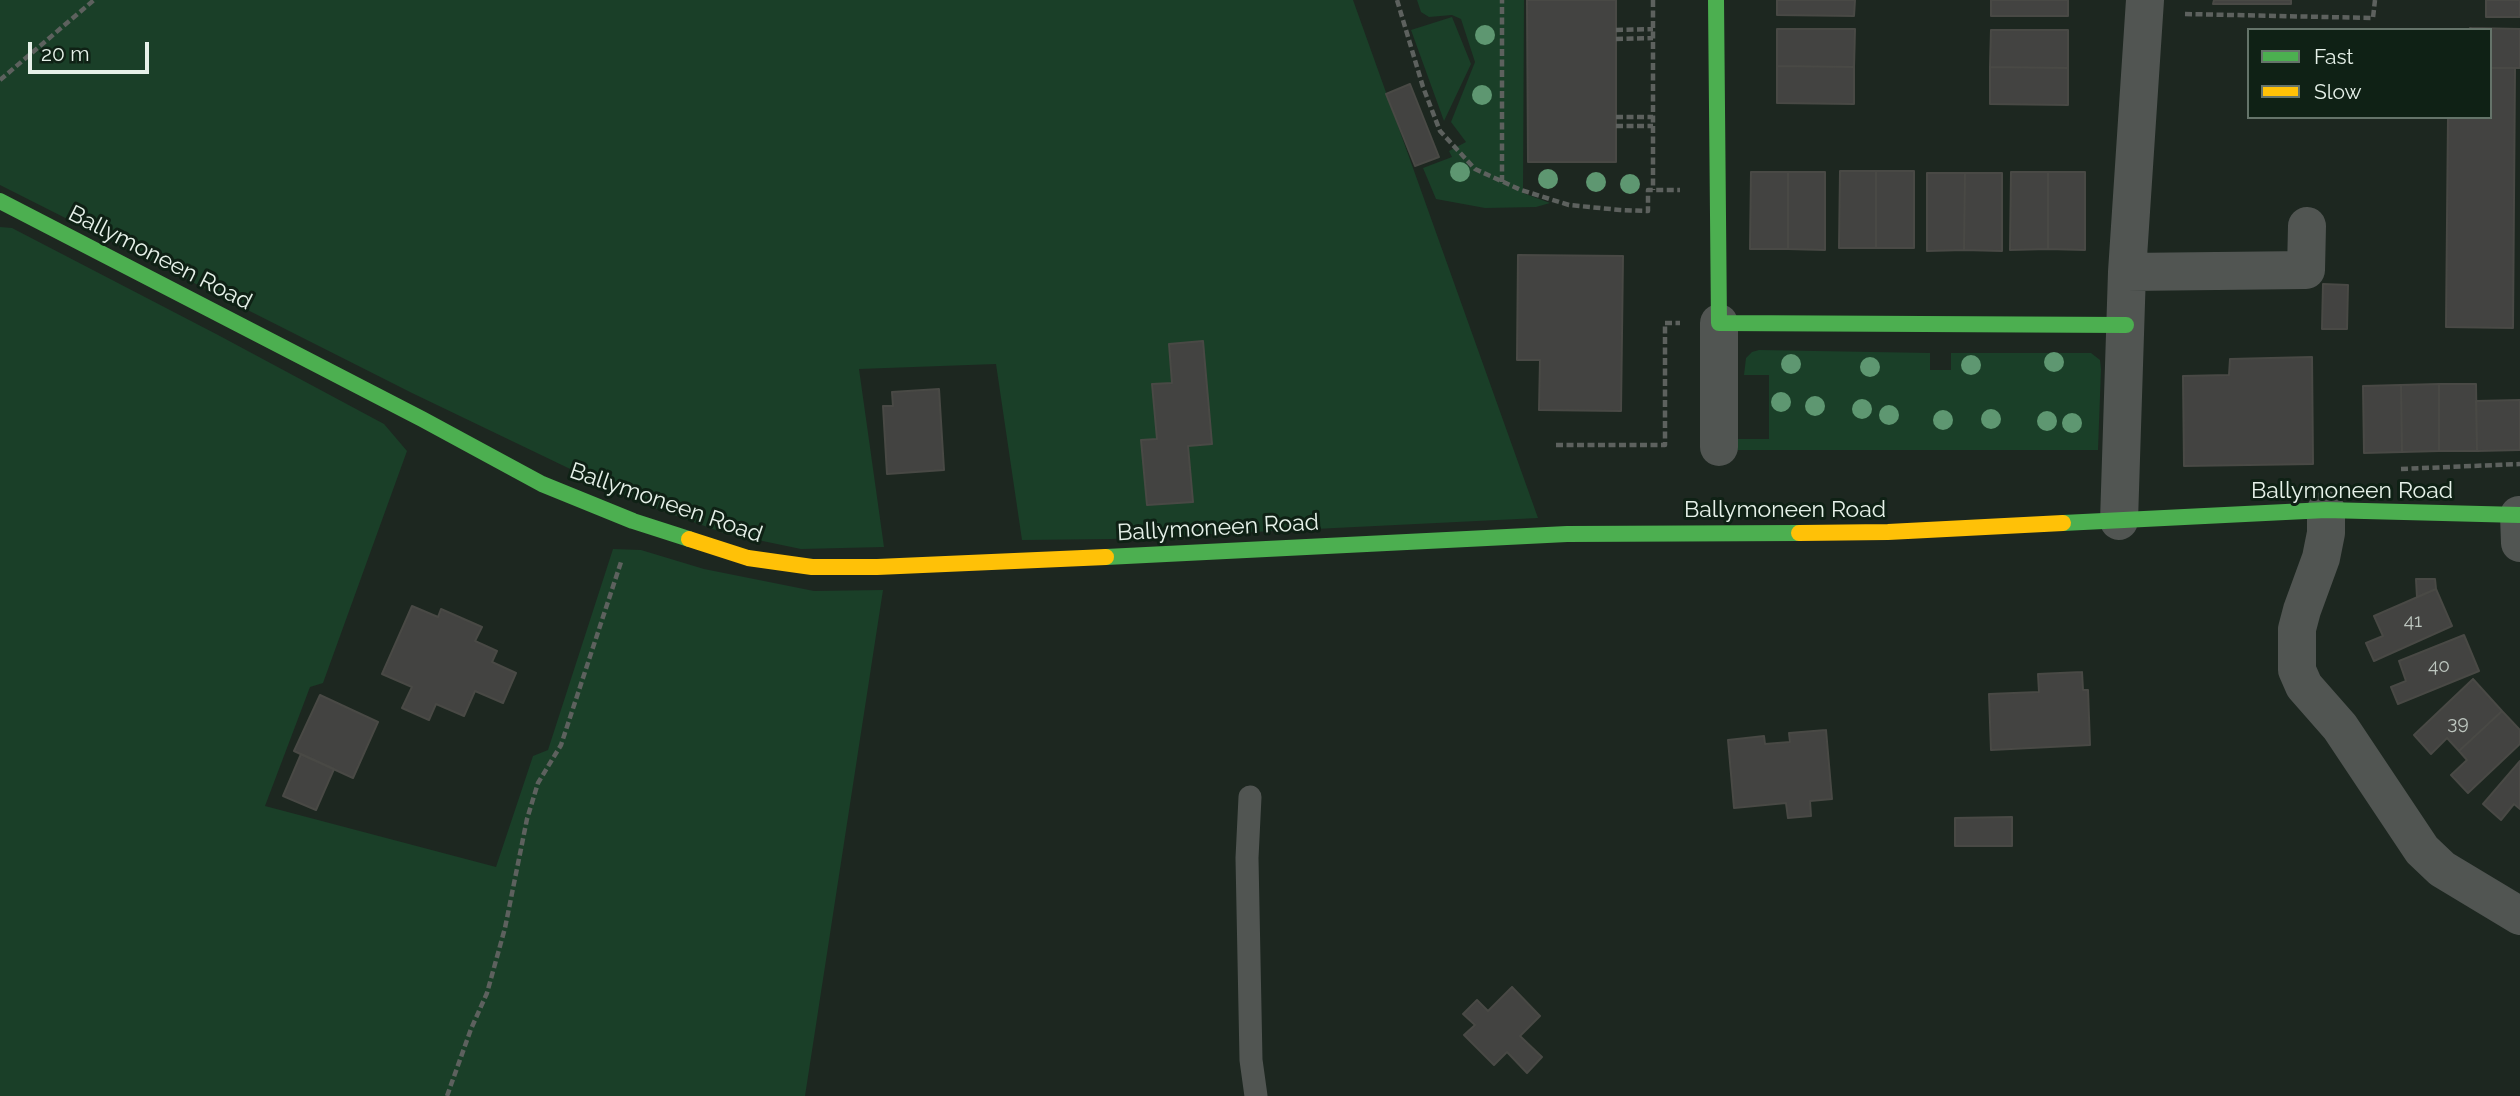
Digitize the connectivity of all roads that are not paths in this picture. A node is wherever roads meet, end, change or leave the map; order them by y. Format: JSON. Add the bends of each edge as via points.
{"nodes":[{"id":1,"x":1716,"y":0,"type":"edge"},
{"id":2,"x":2145,"y":6,"type":"edge"},
{"id":3,"x":0,"y":201,"type":"edge"},
{"id":4,"x":2307,"y":226,"type":"dead end"},
{"id":5,"x":2127,"y":272,"type":"junction"},
{"id":6,"x":1719,"y":323,"type":"junction"},
{"id":7,"x":2126,"y":325,"type":"junction"},
{"id":8,"x":1718,"y":447,"type":"dead end"},
{"id":9,"x":2326,"y":510,"type":"junction"},
{"id":10,"x":2119,"y":521,"type":"junction"},
{"id":11,"x":2520,"y":524,"type":"edge"},
{"id":12,"x":1250,"y":797,"type":"dead end"},
{"id":13,"x":2520,"y":916,"type":"edge"},
{"id":14,"x":1256,"y":1096,"type":"edge"}],
"edges":[{"from":1,"to":6,"type":"street"},
{"from":2,"to":5,"type":"street"},
{"from":3,"to":10,"type":"street","name":"Ballymoneen Road","via":[[542,484],[634,521],[748,558],[812,567],[877,567],[1567,534],[1888,532]]},
{"from":4,"to":5,"type":"street","via":[[2306,270]]},
{"from":5,"to":7,"type":"street"},
{"from":6,"to":7,"type":"street"},
{"from":6,"to":8,"type":"street"},
{"from":7,"to":10,"type":"street"},
{"from":9,"to":10,"type":"street","name":"Ballymoneen Road"},
{"from":9,"to":11,"type":"street","name":"Ballymoneen Road"},
{"from":9,"to":13,"type":"street","via":[[2321,558],[2297,629],[2297,670],[2304,686],[2340,727],[2422,850],[2442,869]]},
{"from":12,"to":14,"type":"lane","via":[[1247,871],[1251,1060]]}]}
